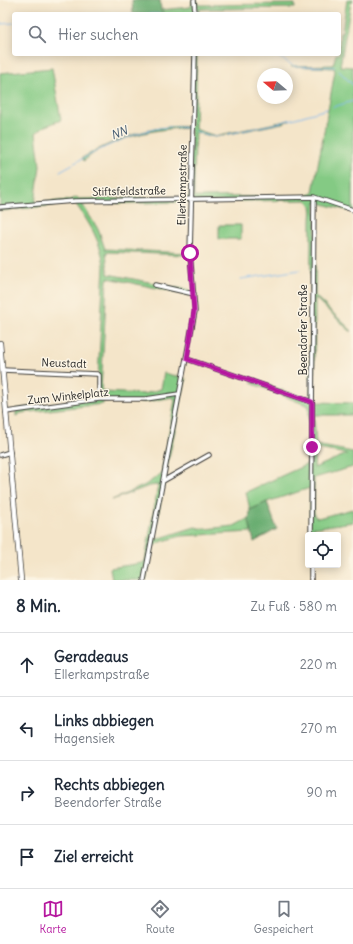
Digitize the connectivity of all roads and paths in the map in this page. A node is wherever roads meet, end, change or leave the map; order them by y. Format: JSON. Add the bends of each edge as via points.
{"nodes":[{"id":1,"x":194,"y":0,"type":"edge"},
{"id":2,"x":196,"y":12,"type":"edge"},
{"id":3,"x":194,"y":56,"type":"edge"},
{"id":4,"x":314,"y":197,"type":"junction"},
{"id":5,"x":191,"y":200,"type":"junction"},
{"id":6,"x":0,"y":207,"type":"edge"},
{"id":7,"x":353,"y":210,"type":"edge"},
{"id":8,"x":155,"y":285,"type":"dead end"},
{"id":9,"x":194,"y":294,"type":"junction"},
{"id":10,"x":0,"y":343,"type":"edge"},
{"id":11,"x":0,"y":349,"type":"edge"},
{"id":12,"x":187,"y":359,"type":"junction"},
{"id":13,"x":2,"y":370,"type":"junction"},
{"id":14,"x":179,"y":394,"type":"junction"},
{"id":15,"x":99,"y":399,"type":"junction"},
{"id":16,"x":312,"y":402,"type":"junction"},
{"id":17,"x":6,"y":412,"type":"junction"},
{"id":18,"x":10,"y":452,"type":"junction"},
{"id":19,"x":0,"y":455,"type":"edge"},
{"id":20,"x":208,"y":455,"type":"dead end"},
{"id":21,"x":162,"y":481,"type":"junction"},
{"id":22,"x":311,"y":532,"type":"edge"},
{"id":23,"x":311,"y":568,"type":"edge"},
{"id":24,"x":21,"y":580,"type":"edge"},
{"id":25,"x":144,"y":580,"type":"edge"},
{"id":26,"x":311,"y":580,"type":"edge"}],
"edges":[{"from":1,"to":2,"type":"street"},
{"from":3,"to":5,"type":"street","name":"Ellerkampstraße"},
{"from":4,"to":5,"type":"street","name":"Stiftsfeldstraße"},
{"from":4,"to":7,"type":"street","name":"Stiftsfeldstraße"},
{"from":4,"to":16,"type":"street","name":"Beendorfer Straße"},
{"from":5,"to":6,"type":"street","name":"Stiftsfeldstraße","via":[[76,201]]},
{"from":5,"to":9,"type":"street","name":"Ellerkampstraße","via":[[190,253]]},
{"from":8,"to":9,"type":"street"},
{"from":9,"to":12,"type":"street","name":"Ellerkampstraße"},
{"from":10,"to":11,"type":"main road"},
{"from":11,"to":13,"type":"main road"},
{"from":12,"to":14,"type":"street","name":"Ellerkampstraße"},
{"from":12,"to":16,"type":"street"},
{"from":13,"to":15,"type":"street","name":"Neustadt","via":[[97,374]]},
{"from":13,"to":17,"type":"main road"},
{"from":14,"to":15,"type":"street","name":"Zum Winkelplatz","via":[[146,400]]},
{"from":14,"to":21,"type":"street","name":"Ellerkampstraße"},
{"from":15,"to":17,"type":"street","name":"Zum Winkelplatz"},
{"from":16,"to":22,"type":"street","name":"Beendorfer Straße"},
{"from":17,"to":18,"type":"main road"},
{"from":18,"to":19,"type":"street"},
{"from":18,"to":24,"type":"main road"},
{"from":20,"to":21,"type":"street"},
{"from":21,"to":25,"type":"street","name":"Ellerkampstraße"},
{"from":23,"to":26,"type":"street"}]}
